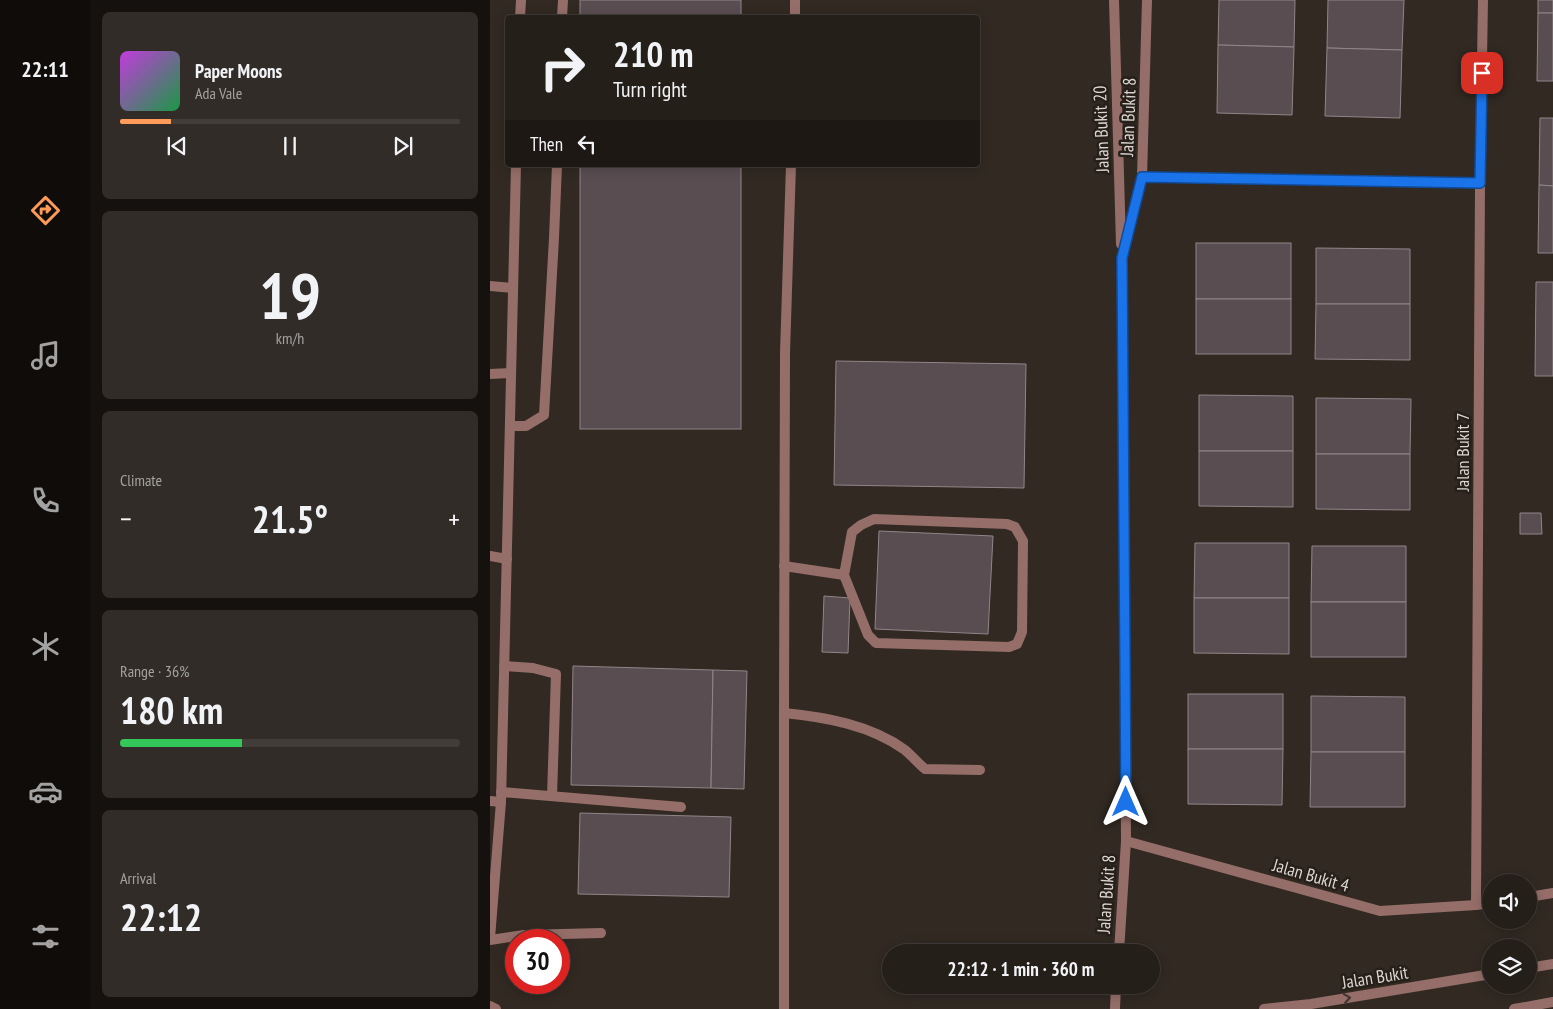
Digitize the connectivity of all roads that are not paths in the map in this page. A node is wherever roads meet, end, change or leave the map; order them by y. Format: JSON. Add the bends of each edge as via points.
{"nodes":[{"id":1,"x":520,"y":0,"type":"edge"},
{"id":2,"x":563,"y":0,"type":"edge"},
{"id":3,"x":795,"y":0,"type":"edge"},
{"id":4,"x":1114,"y":0,"type":"edge"},
{"id":5,"x":1147,"y":0,"type":"edge"},
{"id":6,"x":1483,"y":0,"type":"edge"},
{"id":7,"x":520,"y":15,"type":"edge"},
{"id":8,"x":562,"y":15,"type":"edge"},
{"id":9,"x":795,"y":15,"type":"edge"},
{"id":10,"x":516,"y":167,"type":"edge"},
{"id":11,"x":557,"y":167,"type":"edge"},
{"id":12,"x":791,"y":167,"type":"edge"},
{"id":13,"x":1142,"y":177,"type":"junction"},
{"id":14,"x":1480,"y":183,"type":"junction"},
{"id":15,"x":1122,"y":258,"type":"junction"},
{"id":16,"x":490,"y":286,"type":"edge"},
{"id":17,"x":513,"y":288,"type":"junction"},
{"id":18,"x":511,"y":373,"type":"junction"},
{"id":19,"x":490,"y":374,"type":"edge"},
{"id":20,"x":510,"y":426,"type":"junction"},
{"id":21,"x":490,"y":556,"type":"edge"},
{"id":22,"x":507,"y":559,"type":"junction"},
{"id":23,"x":784,"y":566,"type":"junction"},
{"id":24,"x":844,"y":575,"type":"junction"},
{"id":25,"x":504,"y":666,"type":"junction"},
{"id":26,"x":784,"y":713,"type":"junction"},
{"id":27,"x":980,"y":770,"type":"dead end"},
{"id":28,"x":552,"y":796,"type":"junction"},
{"id":29,"x":497,"y":799,"type":"edge"},
{"id":30,"x":681,"y":806,"type":"dead end"},
{"id":31,"x":1126,"y":841,"type":"junction"},
{"id":32,"x":1553,"y":893,"type":"edge"},
{"id":33,"x":1537,"y":896,"type":"edge"},
{"id":34,"x":1482,"y":904,"type":"edge"},
{"id":35,"x":1476,"y":905,"type":"junction"},
{"id":36,"x":601,"y":934,"type":"dead end"},
{"id":37,"x":490,"y":939,"type":"edge"},
{"id":38,"x":1120,"y":944,"type":"edge"},
{"id":39,"x":1553,"y":964,"type":"edge"},
{"id":40,"x":1537,"y":967,"type":"edge"},
{"id":41,"x":1482,"y":976,"type":"edge"},
{"id":42,"x":1116,"y":994,"type":"edge"},
{"id":43,"x":1553,"y":1002,"type":"edge"},
{"id":44,"x":490,"y":1006,"type":"edge"},
{"id":45,"x":496,"y":1009,"type":"edge"},
{"id":46,"x":784,"y":1009,"type":"edge"},
{"id":47,"x":1115,"y":1009,"type":"edge"},
{"id":48,"x":1264,"y":1009,"type":"edge"},
{"id":49,"x":1514,"y":1009,"type":"edge"}],
"edges":[{"from":1,"to":7,"type":"street"},
{"from":2,"to":8,"type":"street"},
{"from":3,"to":9,"type":"street"},
{"from":4,"to":15,"type":"street","name":"Jalan Bukit 20"},
{"from":5,"to":13,"type":"street","name":"Jalan Bukit 8"},
{"from":6,"to":14,"type":"street","name":"Jalan Bukit 7"},
{"from":10,"to":17,"type":"street"},
{"from":11,"to":20,"type":"street","via":[[544,415],[526,426]]},
{"from":12,"to":23,"type":"street","via":[[785,353]]},
{"from":13,"to":14,"type":"street"},
{"from":13,"to":15,"type":"street","name":"Jalan Bukit 8"},
{"from":14,"to":35,"type":"street","name":"Jalan Bukit 7"},
{"from":15,"to":31,"type":"street","name":"Jalan Bukit 8"},
{"from":16,"to":17,"type":"street"},
{"from":17,"to":18,"type":"street"},
{"from":18,"to":19,"type":"street"},
{"from":18,"to":20,"type":"street"},
{"from":20,"to":22,"type":"street"},
{"from":21,"to":22,"type":"street"},
{"from":22,"to":25,"type":"street"},
{"from":23,"to":24,"type":"street"},
{"from":23,"to":26,"type":"street"},
{"from":24,"to":24,"type":"street","via":[[852,532],[874,519],[1007,524],[1015,527],[1023,540],[1022,632],[1017,644],[1009,647],[876,643],[868,635]]},
{"from":25,"to":28,"type":"street","via":[[556,674]]},
{"from":25,"to":29,"type":"street"},
{"from":26,"to":27,"type":"street","via":[[815,716],[873,731],[905,750],[925,769]]},
{"from":26,"to":46,"type":"street"},
{"from":28,"to":29,"type":"street"},
{"from":28,"to":30,"type":"street"},
{"from":29,"to":37,"type":"street"},
{"from":31,"to":35,"type":"street","name":"Jalan Bukit 4","via":[[1380,911]]},
{"from":31,"to":38,"type":"street","name":"Jalan Bukit 8"},
{"from":32,"to":33,"type":"street"},
{"from":34,"to":35,"type":"street","name":"Jalan Bukit 4"},
{"from":36,"to":37,"type":"street"},
{"from":39,"to":40,"type":"street"},
{"from":48,"to":41,"type":"street","name":"Jalan Bukit","one_way":true},
{"from":42,"to":47,"type":"street"},
{"from":43,"to":49,"type":"street"},
{"from":44,"to":45,"type":"street"}]}
